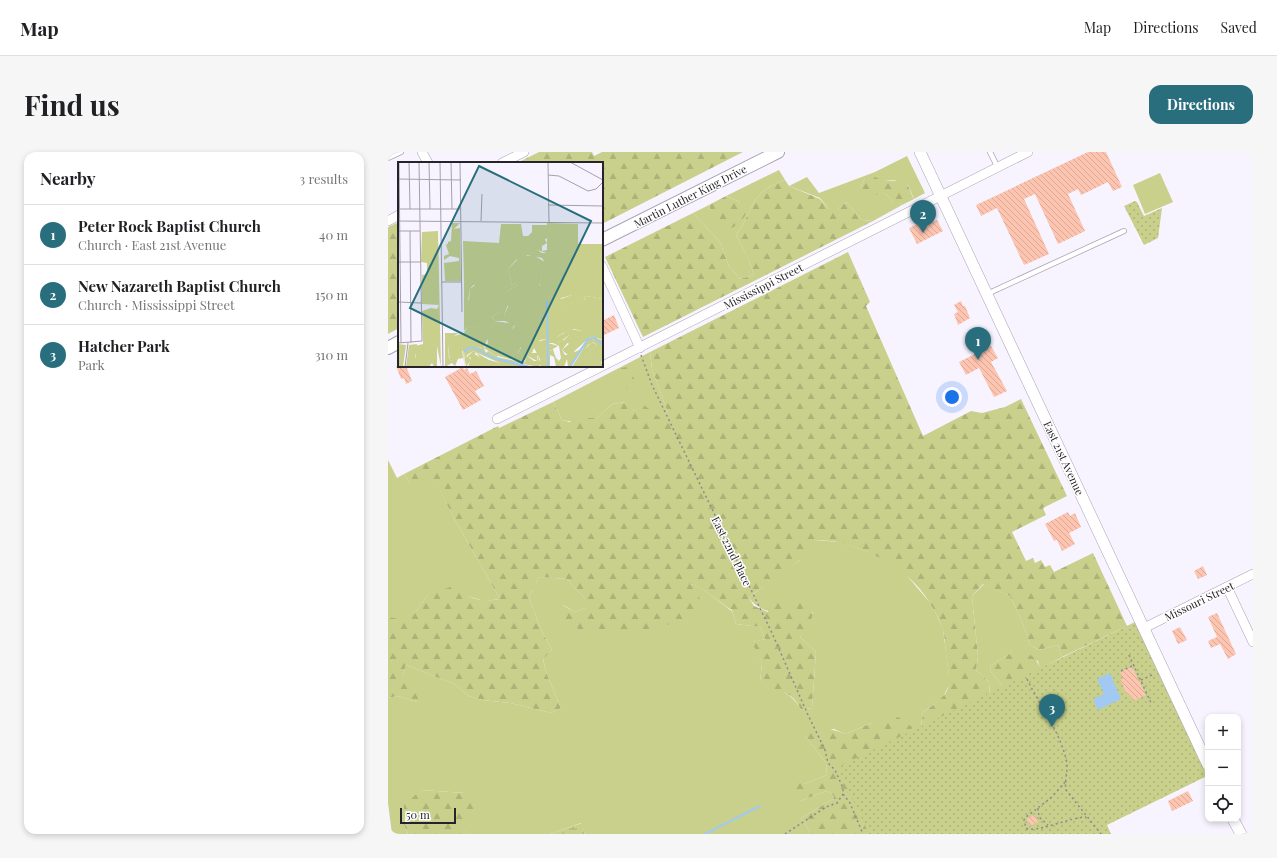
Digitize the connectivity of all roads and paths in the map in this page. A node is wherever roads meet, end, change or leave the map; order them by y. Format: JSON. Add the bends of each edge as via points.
{"nodes":[{"id":1,"x":401,"y":152,"type":"edge"},
{"id":2,"x":422,"y":152,"type":"edge"},
{"id":3,"x":524,"y":152,"type":"edge"},
{"id":4,"x":778,"y":152,"type":"edge"},
{"id":5,"x":920,"y":152,"type":"edge"},
{"id":6,"x":990,"y":152,"type":"edge"},
{"id":7,"x":1028,"y":152,"type":"edge"},
{"id":8,"x":388,"y":158,"type":"edge"},
{"id":9,"x":427,"y":162,"type":"edge"},
{"id":10,"x":504,"y":162,"type":"edge"},
{"id":11,"x":998,"y":168,"type":"junction"},
{"id":12,"x":942,"y":197,"type":"junction"},
{"id":13,"x":398,"y":216,"type":"edge"},
{"id":14,"x":388,"y":221,"type":"edge"},
{"id":15,"x":1124,"y":231,"type":"dead end"},
{"id":16,"x":603,"y":240,"type":"edge"},
{"id":17,"x":603,"y":268,"type":"edge"},
{"id":18,"x":987,"y":294,"type":"junction"},
{"id":19,"x":398,"y":343,"type":"edge"},
{"id":20,"x":388,"y":348,"type":"edge"},
{"id":21,"x":640,"y":348,"type":"junction"},
{"id":22,"x":603,"y":366,"type":"edge"},
{"id":23,"x":602,"y":367,"type":"edge"},
{"id":24,"x":497,"y":419,"type":"dead end"},
{"id":25,"x":1253,"y":574,"type":"edge"},
{"id":26,"x":1227,"y":587,"type":"junction"},
{"id":27,"x":1144,"y":628,"type":"junction"},
{"id":28,"x":1253,"y":642,"type":"edge"},
{"id":29,"x":1129,"y":655,"type":"dead end"},
{"id":30,"x":1134,"y":665,"type":"junction"},
{"id":31,"x":1121,"y":671,"type":"dead end"},
{"id":32,"x":1152,"y":675,"type":"dead end"},
{"id":33,"x":1027,"y":679,"type":"dead end"},
{"id":34,"x":1141,"y":680,"type":"junction"},
{"id":35,"x":1152,"y":705,"type":"dead end"},
{"id":36,"x":1205,"y":759,"type":"edge"},
{"id":37,"x":1065,"y":782,"type":"junction"},
{"id":38,"x":843,"y":794,"type":"junction"},
{"id":39,"x":1038,"y":808,"type":"junction"},
{"id":40,"x":1086,"y":817,"type":"junction"},
{"id":41,"x":1235,"y":822,"type":"edge"},
{"id":42,"x":1049,"y":826,"type":"junction"},
{"id":43,"x":785,"y":834,"type":"edge"},
{"id":44,"x":863,"y":834,"type":"edge"},
{"id":45,"x":1101,"y":834,"type":"edge"},
{"id":46,"x":1240,"y":834,"type":"edge"}],
"edges":[{"from":1,"to":8,"type":"lane"},
{"from":2,"to":9,"type":"street"},
{"from":3,"to":10,"type":"street"},
{"from":4,"to":16,"type":"main road","name":"Martin Luther King Drive"},
{"from":5,"to":12,"type":"street","name":"East 21st Avenue"},
{"from":6,"to":11,"type":"lane"},
{"from":7,"to":11,"type":"street","name":"Mississippi Street"},
{"from":11,"to":12,"type":"street","name":"Mississippi Street"},
{"from":12,"to":18,"type":"street","name":"East 21st Avenue"},
{"from":12,"to":21,"type":"street","name":"Mississippi Street"},
{"from":13,"to":14,"type":"street"},
{"from":15,"to":18,"type":"lane"},
{"from":17,"to":21,"type":"street"},
{"from":18,"to":27,"type":"street","name":"East 21st Avenue"},
{"from":19,"to":20,"type":"main road"},
{"from":21,"to":22,"type":"street","name":"Mississippi Street"},
{"from":21,"to":38,"type":"path","name":"East 22nd Place","via":[[652,385],[772,633],[825,750],[828,763],[835,770]]},
{"from":23,"to":24,"type":"street","name":"Mississippi Street"},
{"from":25,"to":26,"type":"street","name":"Missouri Street"},
{"from":26,"to":27,"type":"street","name":"Missouri Street"},
{"from":26,"to":28,"type":"street"},
{"from":27,"to":36,"type":"street","name":"East 21st Avenue"},
{"from":29,"to":30,"type":"path"},
{"from":30,"to":31,"type":"path"},
{"from":30,"to":34,"type":"path"},
{"from":32,"to":34,"type":"path"},
{"from":33,"to":37,"type":"path","via":[[1046,711],[1064,754],[1067,765]]},
{"from":34,"to":35,"type":"path"},
{"from":37,"to":39,"type":"path"},
{"from":37,"to":40,"type":"path","via":[[1069,795]]},
{"from":38,"to":43,"type":"path","via":[[837,803],[826,807]]},
{"from":38,"to":44,"type":"path","name":"East 22nd Place","via":[[850,803]]},
{"from":39,"to":42,"type":"path","via":[[1042,822]]},
{"from":39,"to":42,"type":"path","via":[[1024,820],[1026,828],[1033,830]]},
{"from":40,"to":42,"type":"path","via":[[1068,819]]},
{"from":40,"to":45,"type":"path"},
{"from":41,"to":46,"type":"street"}]}
